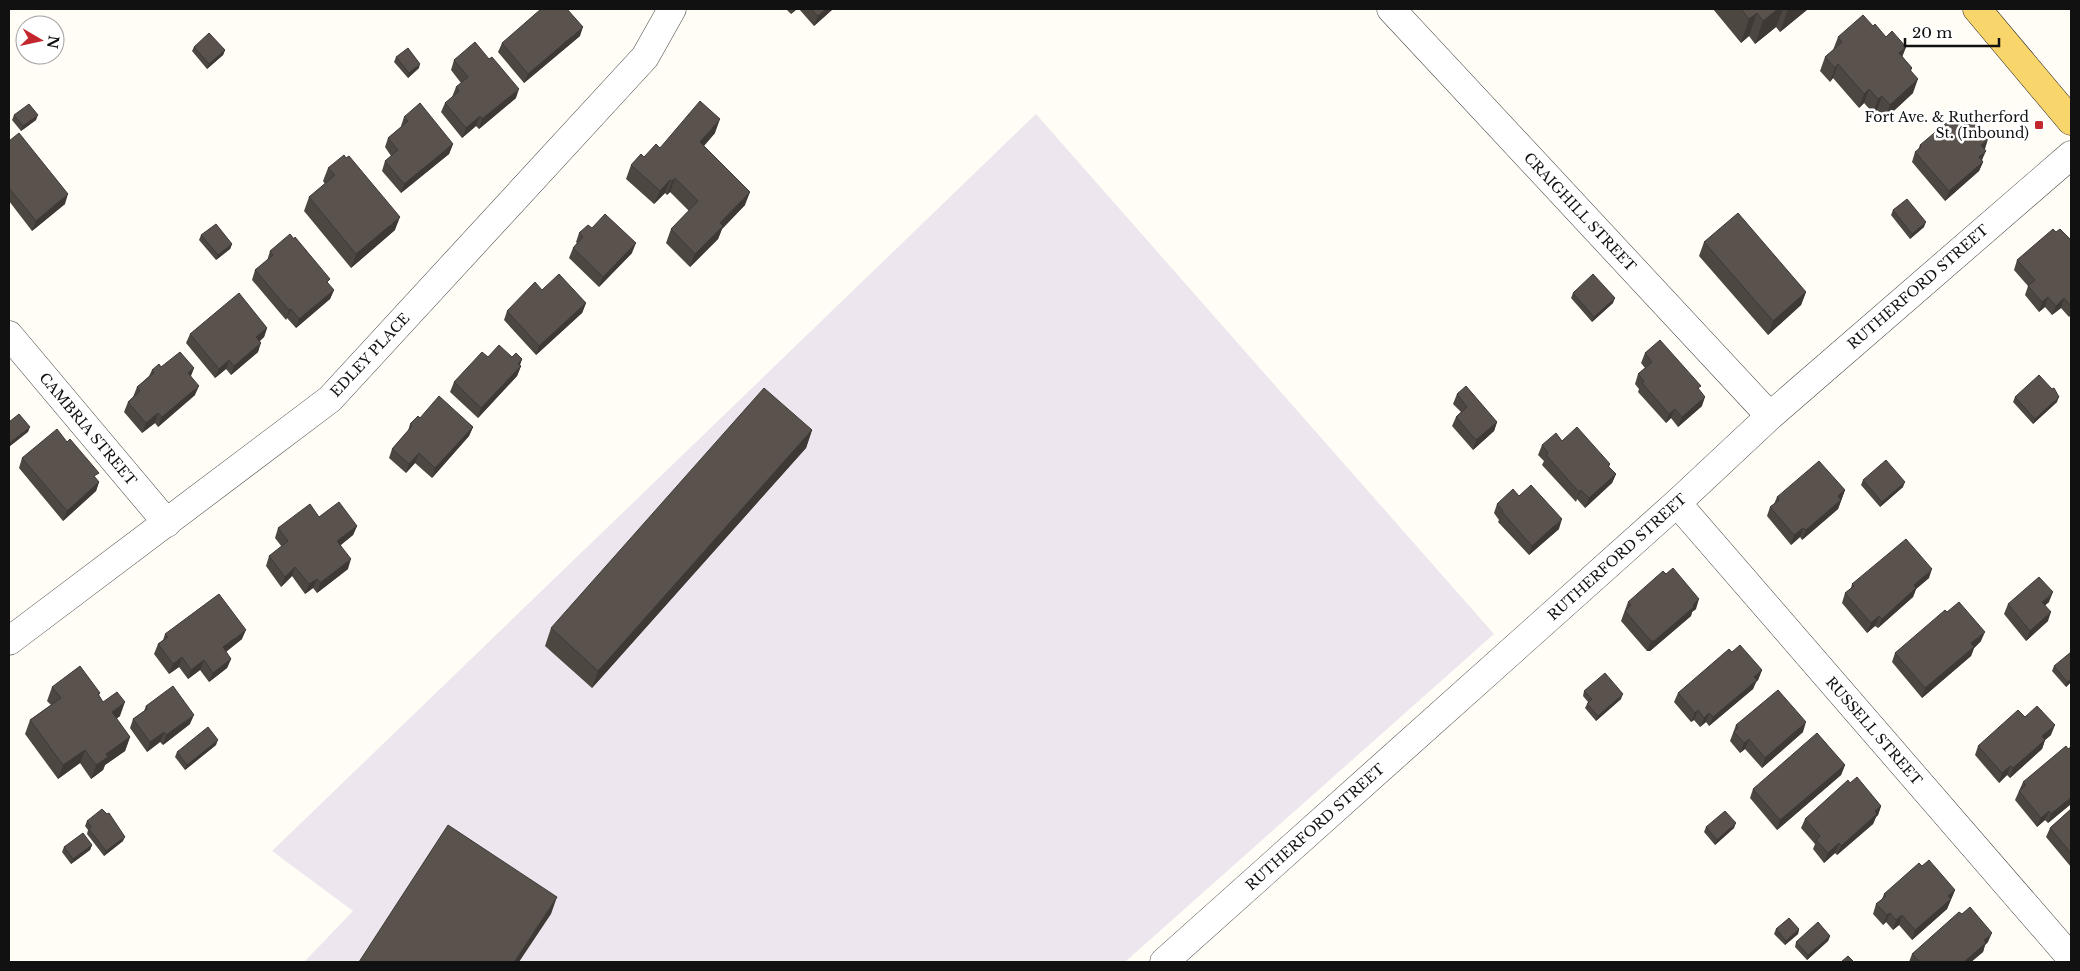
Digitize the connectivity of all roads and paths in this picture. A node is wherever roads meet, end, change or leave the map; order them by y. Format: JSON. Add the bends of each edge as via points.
{"nodes":[{"id":1,"x":672,"y":9,"type":"edge"},
{"id":2,"x":1391,"y":9,"type":"edge"},
{"id":3,"x":1977,"y":9,"type":"edge"},
{"id":4,"x":2071,"y":121,"type":"edge"},
{"id":5,"x":2071,"y":155,"type":"edge"},
{"id":6,"x":9,"y":335,"type":"edge"},
{"id":7,"x":1770,"y":416,"type":"junction"},
{"id":8,"x":1677,"y":503,"type":"junction"},
{"id":9,"x":167,"y":523,"type":"junction"},
{"id":10,"x":9,"y":641,"type":"edge"},
{"id":11,"x":2071,"y":958,"type":"edge"},
{"id":12,"x":1164,"y":962,"type":"edge"}],
"edges":[{"from":1,"to":9,"type":"street","name":"EDLEY PLACE","via":[[645,57],[330,399]]},
{"from":2,"to":7,"type":"street","name":"CRAIGHILL STREET"},
{"from":3,"to":4,"type":"main road"},
{"from":5,"to":7,"type":"street","name":"RUTHERFORD STREET"},
{"from":6,"to":9,"type":"street","name":"CAMBRIA STREET"},
{"from":7,"to":8,"type":"street","name":"RUTHERFORD STREET"},
{"from":8,"to":11,"type":"street","name":"RUSSELL STREET"},
{"from":8,"to":12,"type":"street","name":"RUTHERFORD STREET"},
{"from":9,"to":10,"type":"street","name":"EDLEY PLACE"}]}
